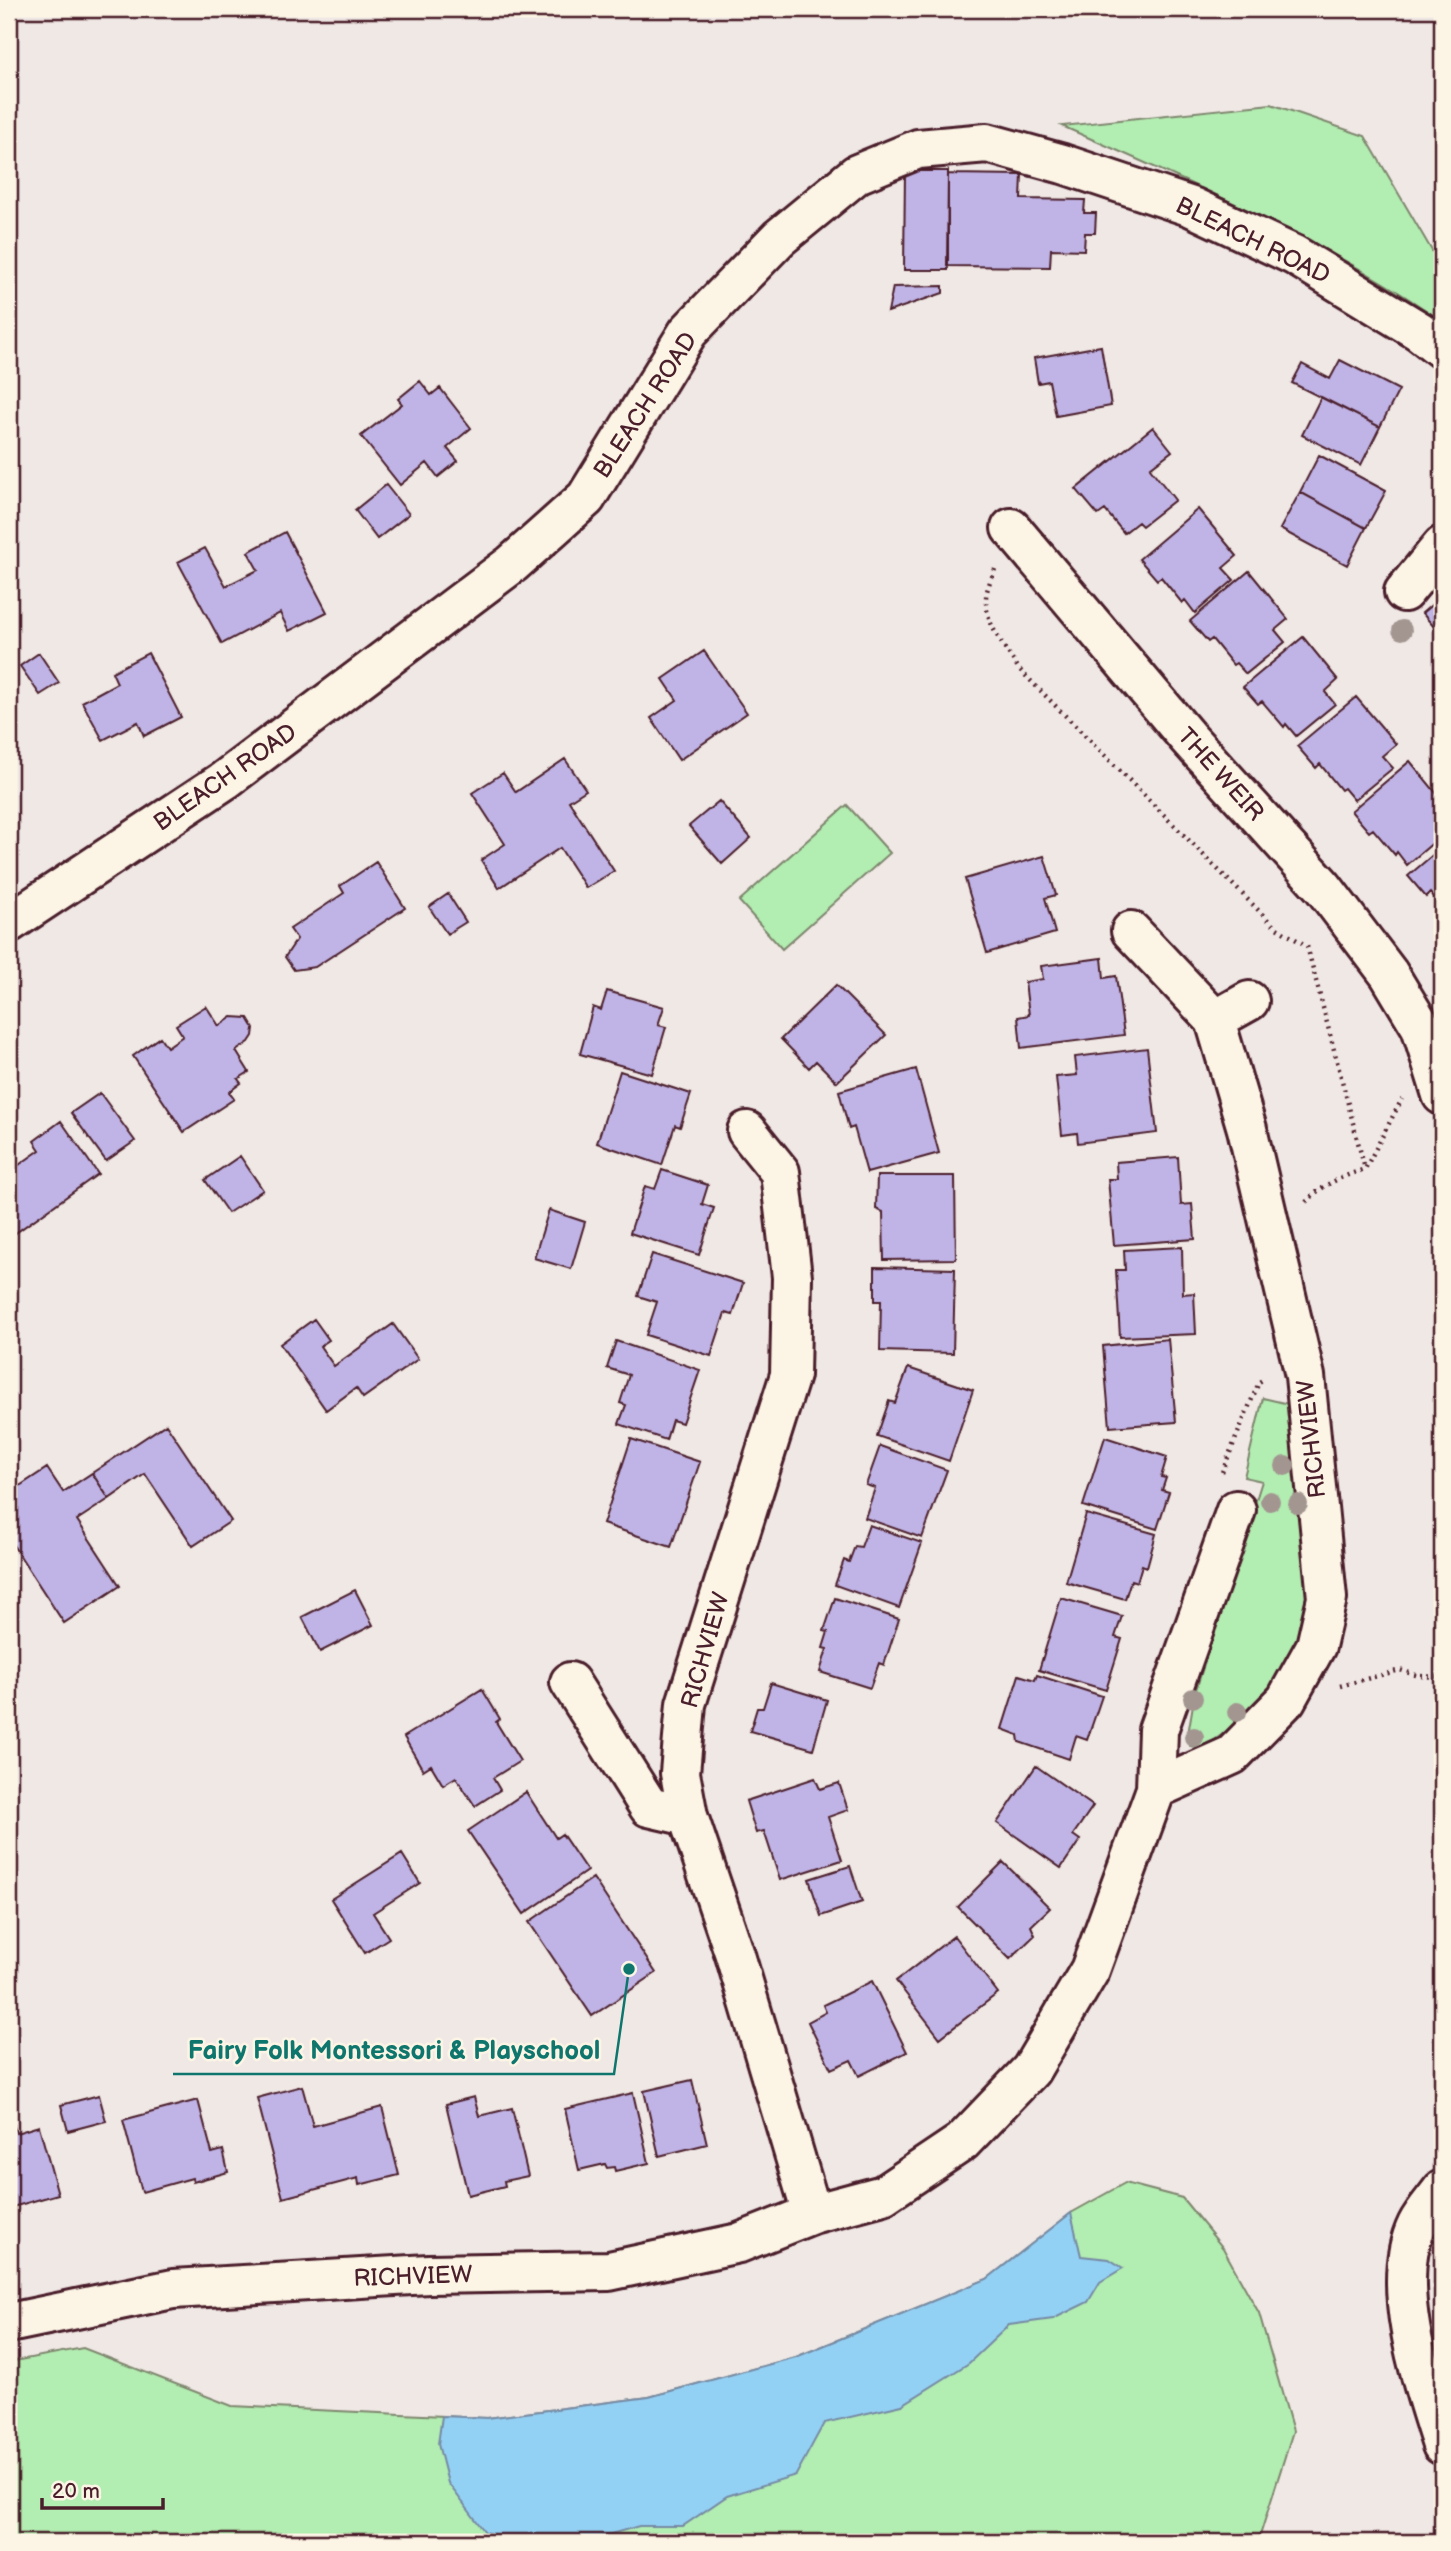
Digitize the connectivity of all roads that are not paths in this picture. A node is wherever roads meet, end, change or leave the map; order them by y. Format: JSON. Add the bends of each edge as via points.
{"nodes":[{"id":1,"x":1442,"y":349,"type":"edge"},
{"id":2,"x":1011,"y":528,"type":"road end"},
{"id":3,"x":1442,"y":546,"type":"edge"},
{"id":4,"x":1405,"y":592,"type":"dead end"},
{"id":5,"x":9,"y":923,"type":"edge"},
{"id":6,"x":1131,"y":931,"type":"dead end"},
{"id":7,"x":1250,"y":1001,"type":"dead end"},
{"id":8,"x":1431,"y":1018,"type":"edge"},
{"id":9,"x":1215,"y":1020,"type":"junction"},
{"id":10,"x":1427,"y":1095,"type":"edge"},
{"id":11,"x":747,"y":1131,"type":"dead end"},
{"id":12,"x":1236,"y":1510,"type":"road end"},
{"id":13,"x":570,"y":1682,"type":"dead end"},
{"id":14,"x":1156,"y":1789,"type":"junction"},
{"id":15,"x":688,"y":1816,"type":"junction"},
{"id":16,"x":1442,"y":2190,"type":"edge"},
{"id":17,"x":812,"y":2214,"type":"junction"},
{"id":18,"x":9,"y":2323,"type":"edge"},
{"id":19,"x":1442,"y":2445,"type":"edge"}],
"edges":[{"from":1,"to":5,"type":"street","name":"BLEACH ROAD","via":[[1294,255],[1192,206],[987,143],[918,149],[857,174],[779,237],[688,332],[586,498],[512,564],[225,780]]},
{"from":2,"to":8,"type":"street","name":"THE WEIR","via":[[1188,738],[1323,887],[1388,974]]},
{"from":3,"to":4,"type":"street"},
{"from":6,"to":9,"type":"street","name":"RICHVIEW"},
{"from":7,"to":9,"type":"street"},
{"from":8,"to":10,"type":"street","name":"THE WEIR"},
{"from":9,"to":14,"type":"street","name":"RICHVIEW","via":[[1247,1129],[1305,1376],[1327,1598],[1316,1646],[1286,1700],[1232,1755]]},
{"from":11,"to":15,"type":"street","name":"RICHVIEW","via":[[779,1172],[792,1277],[790,1375],[686,1704],[680,1773]]},
{"from":12,"to":14,"type":"street","name":"RICHVIEW","via":[[1158,1730]]},
{"from":13,"to":15,"type":"street","via":[[649,1807]]},
{"from":14,"to":17,"type":"street","name":"RICHVIEW","via":[[1090,1970],[1031,2070],[962,2142],[883,2195]]},
{"from":15,"to":17,"type":"street","name":"RICHVIEW"},
{"from":16,"to":19,"type":"street","via":[[1417,2225],[1409,2252],[1406,2304],[1421,2378]]},
{"from":17,"to":18,"type":"street","name":"RICHVIEW","via":[[739,2243],[609,2271],[429,2274],[173,2289]]}]}
